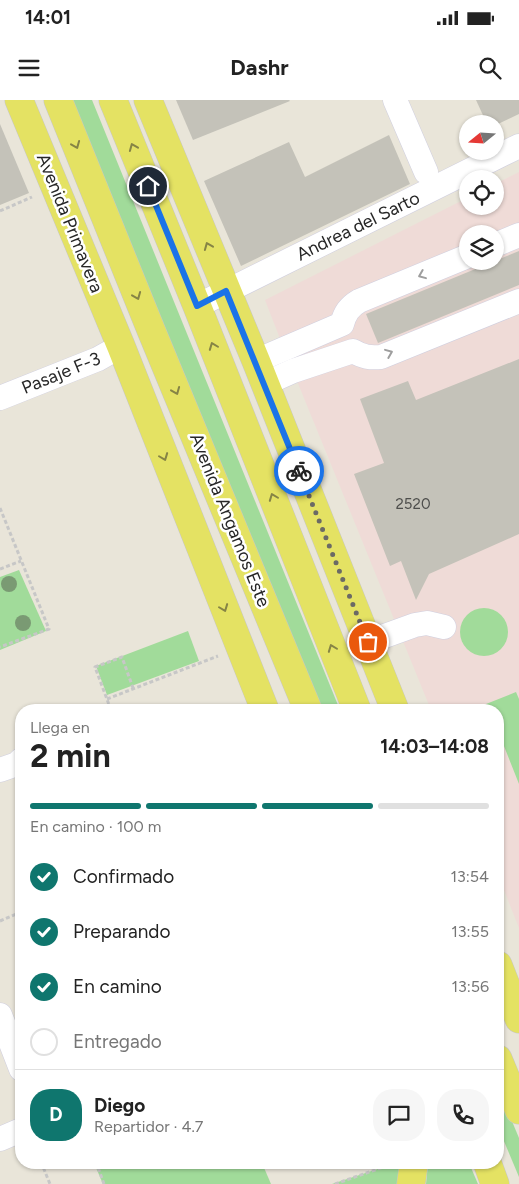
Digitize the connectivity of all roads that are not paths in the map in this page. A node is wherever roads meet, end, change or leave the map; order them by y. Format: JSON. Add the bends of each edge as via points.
{"nodes":[{"id":1,"x":19,"y":100,"type":"edge"},
{"id":2,"x":58,"y":100,"type":"edge"},
{"id":3,"x":113,"y":100,"type":"edge"},
{"id":4,"x":148,"y":100,"type":"edge"},
{"id":5,"x":395,"y":100,"type":"edge"},
{"id":6,"x":519,"y":146,"type":"edge"},
{"id":7,"x":426,"y":172,"type":"dead end"},
{"id":8,"x":519,"y":235,"type":"edge"},
{"id":9,"x":504,"y":241,"type":"edge"},
{"id":10,"x":459,"y":260,"type":"edge"},
{"id":11,"x":226,"y":291,"type":"junction"},
{"id":12,"x":519,"y":301,"type":"edge"},
{"id":13,"x":197,"y":306,"type":"junction"},
{"id":14,"x":342,"y":324,"type":"junction"},
{"id":15,"x":151,"y":330,"type":"joint"},
{"id":16,"x":121,"y":346,"type":"junction"},
{"id":17,"x":353,"y":351,"type":"junction"},
{"id":18,"x":260,"y":372,"type":"junction"},
{"id":19,"x":0,"y":398,"type":"edge"},
{"id":20,"x":444,"y":627,"type":"dead end"},
{"id":21,"x":368,"y":642,"type":"junction"},
{"id":22,"x":263,"y":704,"type":"edge"},
{"id":23,"x":306,"y":704,"type":"edge"},
{"id":24,"x":355,"y":704,"type":"edge"},
{"id":25,"x":393,"y":704,"type":"edge"},
{"id":26,"x":15,"y":765,"type":"edge"},
{"id":27,"x":0,"y":770,"type":"edge"},
{"id":28,"x":505,"y":981,"type":"edge"},
{"id":29,"x":0,"y":1015,"type":"edge"},
{"id":30,"x":519,"y":1019,"type":"edge"},
{"id":31,"x":15,"y":1053,"type":"edge"},
{"id":32,"x":504,"y":1074,"type":"edge"},
{"id":33,"x":519,"y":1110,"type":"edge"},
{"id":34,"x":15,"y":1133,"type":"edge"},
{"id":35,"x":0,"y":1139,"type":"edge"},
{"id":36,"x":413,"y":1169,"type":"edge"},
{"id":37,"x":490,"y":1169,"type":"edge"},
{"id":38,"x":412,"y":1184,"type":"edge"},
{"id":39,"x":495,"y":1184,"type":"edge"}],
"edges":[{"from":1,"to":16,"type":"main road","name":"Avenida Primavera"},
{"from":2,"to":15,"type":"main road","name":"Avenida Primavera","one_way":true},
{"from":13,"to":3,"type":"main road","one_way":true},
{"from":11,"to":4,"type":"main road","one_way":true},
{"from":5,"to":7,"type":"street"},
{"from":6,"to":11,"type":"street","name":"Andrea del Sarto"},
{"from":8,"to":9,"type":"street"},
{"from":10,"to":14,"type":"street","one_way":true,"via":[[359,301],[348,310]]},
{"from":11,"to":13,"type":"street","name":"Andrea del Sarto"},
{"from":11,"to":18,"type":"main road"},
{"from":17,"to":12,"type":"street","one_way":true,"via":[[362,356],[381,357]]},
{"from":24,"to":13,"type":"main road","one_way":true},
{"from":14,"to":17,"type":"street","via":[[346,344]]},
{"from":14,"to":18,"type":"street"},
{"from":15,"to":23,"type":"main road","name":"Avenida Angamos Este","one_way":true},
{"from":16,"to":19,"type":"street","name":"Pasaje F-3","via":[[98,359]]},
{"from":16,"to":22,"type":"main road","name":"Avenida Angamos Este","one_way":true},
{"from":17,"to":18,"type":"street","via":[[293,371]]},
{"from":18,"to":21,"type":"main road"},
{"from":20,"to":21,"type":"street","via":[[427,623],[415,625]]},
{"from":21,"to":25,"type":"main road"},
{"from":26,"to":27,"type":"street"},
{"from":28,"to":30,"type":"main road"},
{"from":29,"to":31,"type":"street"},
{"from":32,"to":33,"type":"main road"},
{"from":34,"to":35,"type":"street"},
{"from":36,"to":38,"type":"main road"},
{"from":37,"to":39,"type":"main road"}]}
